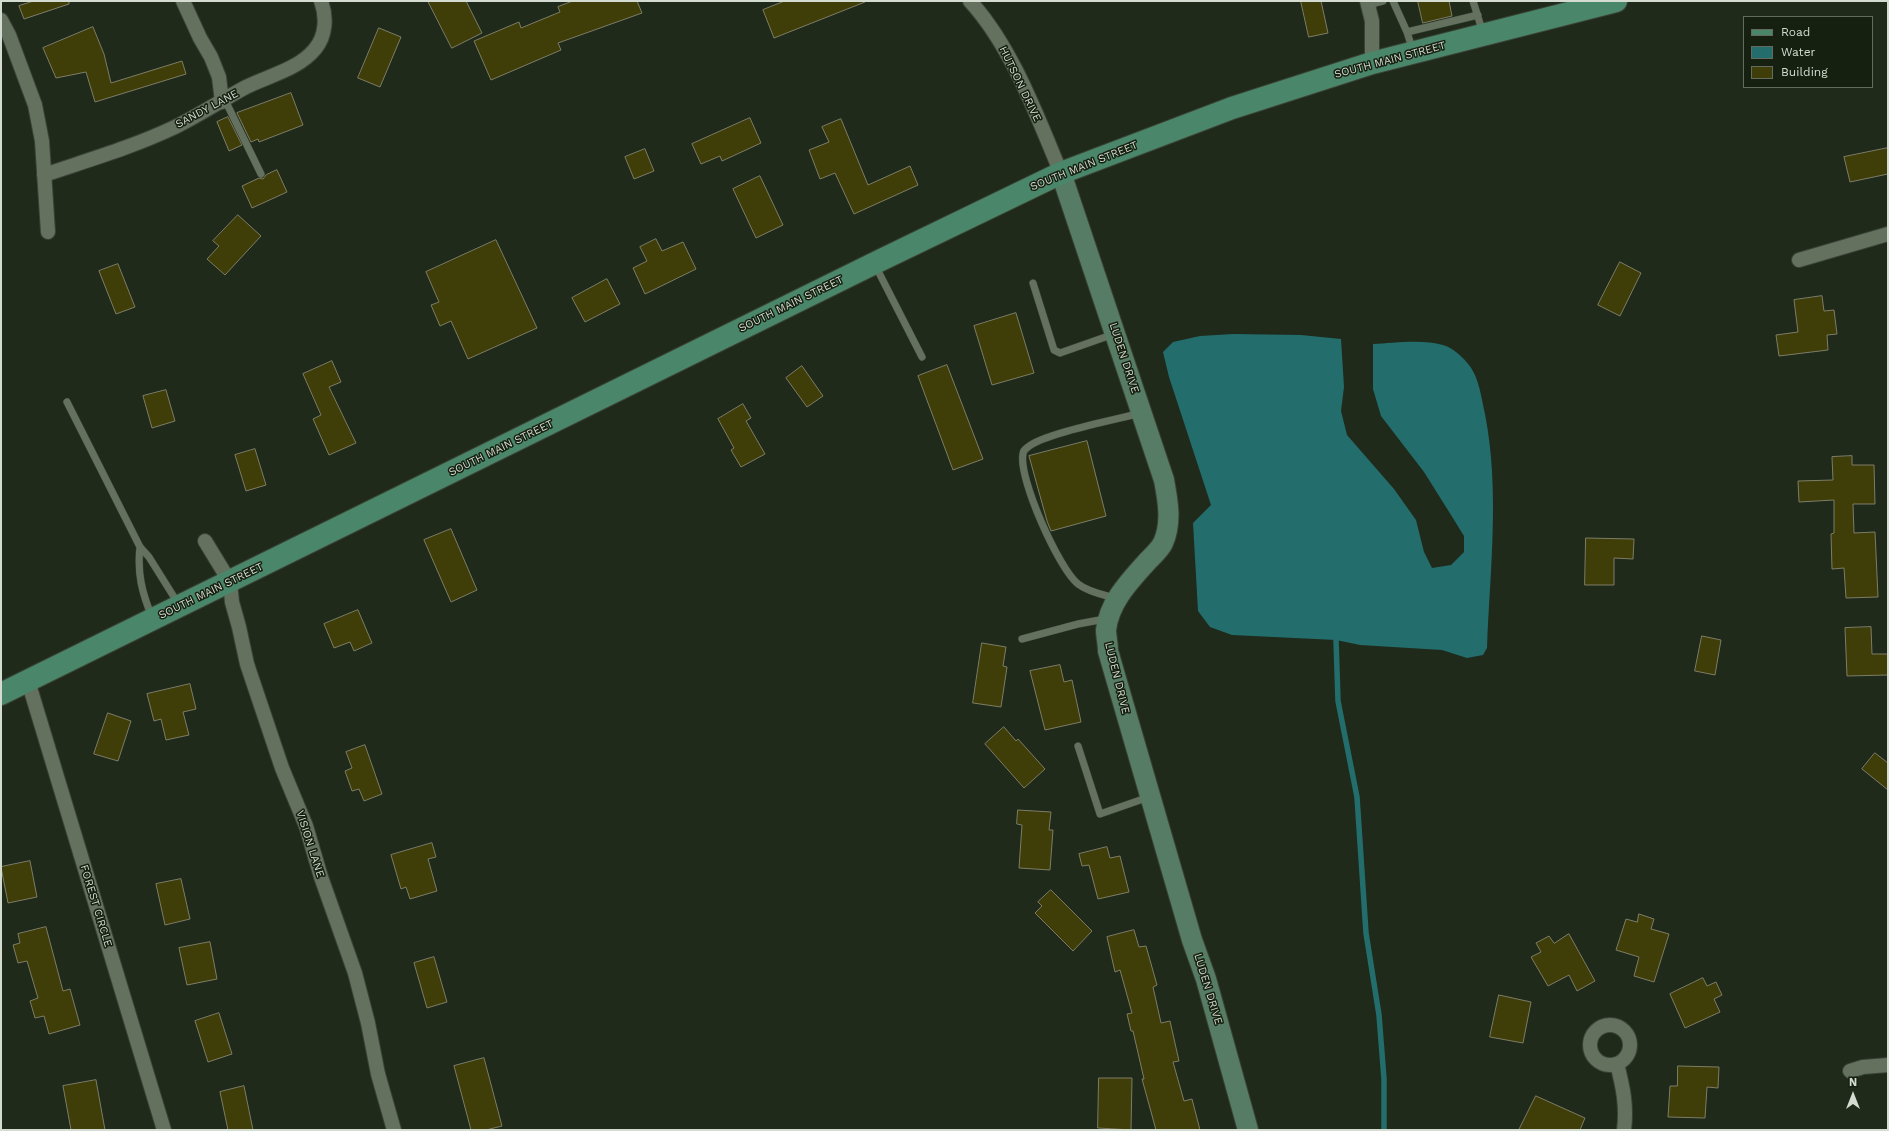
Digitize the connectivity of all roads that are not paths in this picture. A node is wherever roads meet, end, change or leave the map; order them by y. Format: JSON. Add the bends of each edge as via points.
{"nodes":[{"id":1,"x":183,"y":1,"type":"edge"},
{"id":2,"x":321,"y":1,"type":"edge"},
{"id":3,"x":970,"y":1,"type":"edge"},
{"id":4,"x":1383,"y":1,"type":"edge"},
{"id":5,"x":1393,"y":1,"type":"edge"},
{"id":6,"x":1474,"y":1,"type":"edge"},
{"id":7,"x":1616,"y":1,"type":"edge"},
{"id":8,"x":1367,"y":3,"type":"edge"},
{"id":9,"x":1478,"y":15,"type":"junction"},
{"id":10,"x":1,"y":20,"type":"edge"},
{"id":11,"x":1407,"y":32,"type":"junction"},
{"id":12,"x":1483,"y":35,"type":"junction"},
{"id":13,"x":1413,"y":53,"type":"junction"},
{"id":14,"x":1372,"y":63,"type":"junction"},
{"id":15,"x":224,"y":101,"type":"junction"},
{"id":16,"x":1061,"y":173,"type":"junction"},
{"id":17,"x":262,"y":174,"type":"dead end"},
{"id":18,"x":44,"y":175,"type":"junction"},
{"id":19,"x":48,"y":232,"type":"dead end"},
{"id":20,"x":1888,"y":234,"type":"edge"},
{"id":21,"x":1799,"y":260,"type":"dead end"},
{"id":22,"x":874,"y":263,"type":"junction"},
{"id":23,"x":1033,"y":283,"type":"dead end"},
{"id":24,"x":1116,"y":333,"type":"junction"},
{"id":25,"x":922,"y":357,"type":"dead end"},
{"id":26,"x":67,"y":402,"type":"dead end"},
{"id":27,"x":1142,"y":412,"type":"junction"},
{"id":28,"x":205,"y":542,"type":"dead end"},
{"id":29,"x":140,"y":547,"type":"junction"},
{"id":30,"x":230,"y":582,"type":"junction"},
{"id":31,"x":1117,"y":599,"type":"junction"},
{"id":32,"x":180,"y":606,"type":"junction"},
{"id":33,"x":1110,"y":619,"type":"junction"},
{"id":34,"x":153,"y":620,"type":"junction"},
{"id":35,"x":1022,"y":639,"type":"dead end"},
{"id":36,"x":28,"y":681,"type":"junction"},
{"id":37,"x":1,"y":694,"type":"edge"},
{"id":38,"x":1078,"y":746,"type":"dead end"},
{"id":39,"x":1151,"y":796,"type":"junction"},
{"id":40,"x":1617,"y":1064,"type":"dead end"},
{"id":41,"x":1888,"y":1065,"type":"edge"},
{"id":42,"x":1850,"y":1071,"type":"dead end"},
{"id":43,"x":164,"y":1130,"type":"edge"},
{"id":44,"x":394,"y":1130,"type":"edge"},
{"id":45,"x":1248,"y":1130,"type":"edge"},
{"id":46,"x":1624,"y":1130,"type":"edge"}],
"edges":[{"from":1,"to":15,"type":"street","via":[[211,57]]},
{"from":2,"to":15,"type":"street","name":"SANDY LANE","via":[[325,29],[314,51],[293,65],[246,87]]},
{"from":3,"to":16,"type":"street","name":"HUTSON DRIVE","via":[[992,28],[1028,93]]},
{"from":4,"to":8,"type":"lane"},
{"from":5,"to":11,"type":"lane"},
{"from":6,"to":9,"type":"lane"},
{"from":7,"to":12,"type":"main road","name":"SOUTH MAIN STREET"},
{"from":8,"to":14,"type":"street","via":[[1372,21]]},
{"from":9,"to":11,"type":"lane"},
{"from":9,"to":12,"type":"lane"},
{"from":10,"to":18,"type":"street","via":[[35,105],[42,141]]},
{"from":11,"to":13,"type":"lane"},
{"from":12,"to":13,"type":"main road","name":"SOUTH MAIN STREET"},
{"from":13,"to":14,"type":"main road","name":"SOUTH MAIN STREET"},
{"from":14,"to":16,"type":"main road","name":"SOUTH MAIN STREET","via":[[1232,108]]},
{"from":15,"to":17,"type":"lane"},
{"from":15,"to":18,"type":"street","name":"SANDY LANE","via":[[149,138]]},
{"from":16,"to":22,"type":"main road","name":"SOUTH MAIN STREET"},
{"from":16,"to":24,"type":"street","name":"LUDEN DRIVE"},
{"from":18,"to":19,"type":"street"},
{"from":20,"to":21,"type":"street"},
{"from":22,"to":25,"type":"lane"},
{"from":22,"to":30,"type":"main road","name":"SOUTH MAIN STREET"},
{"from":23,"to":24,"type":"lane","via":[[1054,350],[1060,353]]},
{"from":24,"to":27,"type":"street","name":"LUDEN DRIVE"},
{"from":26,"to":29,"type":"lane"},
{"from":27,"to":31,"type":"street","name":"LUDEN DRIVE","via":[[1164,480],[1168,525],[1162,544]]},
{"from":27,"to":31,"type":"lane","via":[[1044,438],[1028,446],[1022,453],[1022,463],[1032,497],[1045,531],[1069,575],[1079,585]]},
{"from":28,"to":30,"type":"street","name":"VISION LANE"},
{"from":29,"to":32,"type":"lane"},
{"from":29,"to":34,"type":"lane","via":[[140,581]]},
{"from":30,"to":32,"type":"main road","name":"SOUTH MAIN STREET"},
{"from":30,"to":44,"type":"street","name":"VISION LANE","via":[[246,664],[282,768],[306,826],[355,973],[378,1074]]},
{"from":31,"to":33,"type":"street","name":"LUDEN DRIVE"},
{"from":32,"to":34,"type":"main road","name":"SOUTH MAIN STREET"},
{"from":33,"to":35,"type":"lane","via":[[1078,624]]},
{"from":33,"to":39,"type":"street","name":"LUDEN DRIVE","via":[[1106,630],[1108,651]]},
{"from":34,"to":36,"type":"main road","name":"SOUTH MAIN STREET"},
{"from":36,"to":37,"type":"main road","name":"SOUTH MAIN STREET"},
{"from":36,"to":43,"type":"street","name":"FOREST CIRCLE"},
{"from":38,"to":39,"type":"lane","via":[[1100,814]]},
{"from":39,"to":45,"type":"street","name":"LUDEN DRIVE"},
{"from":40,"to":46,"type":"street","via":[[1624,1090]]},
{"from":41,"to":42,"type":"street"}]}
